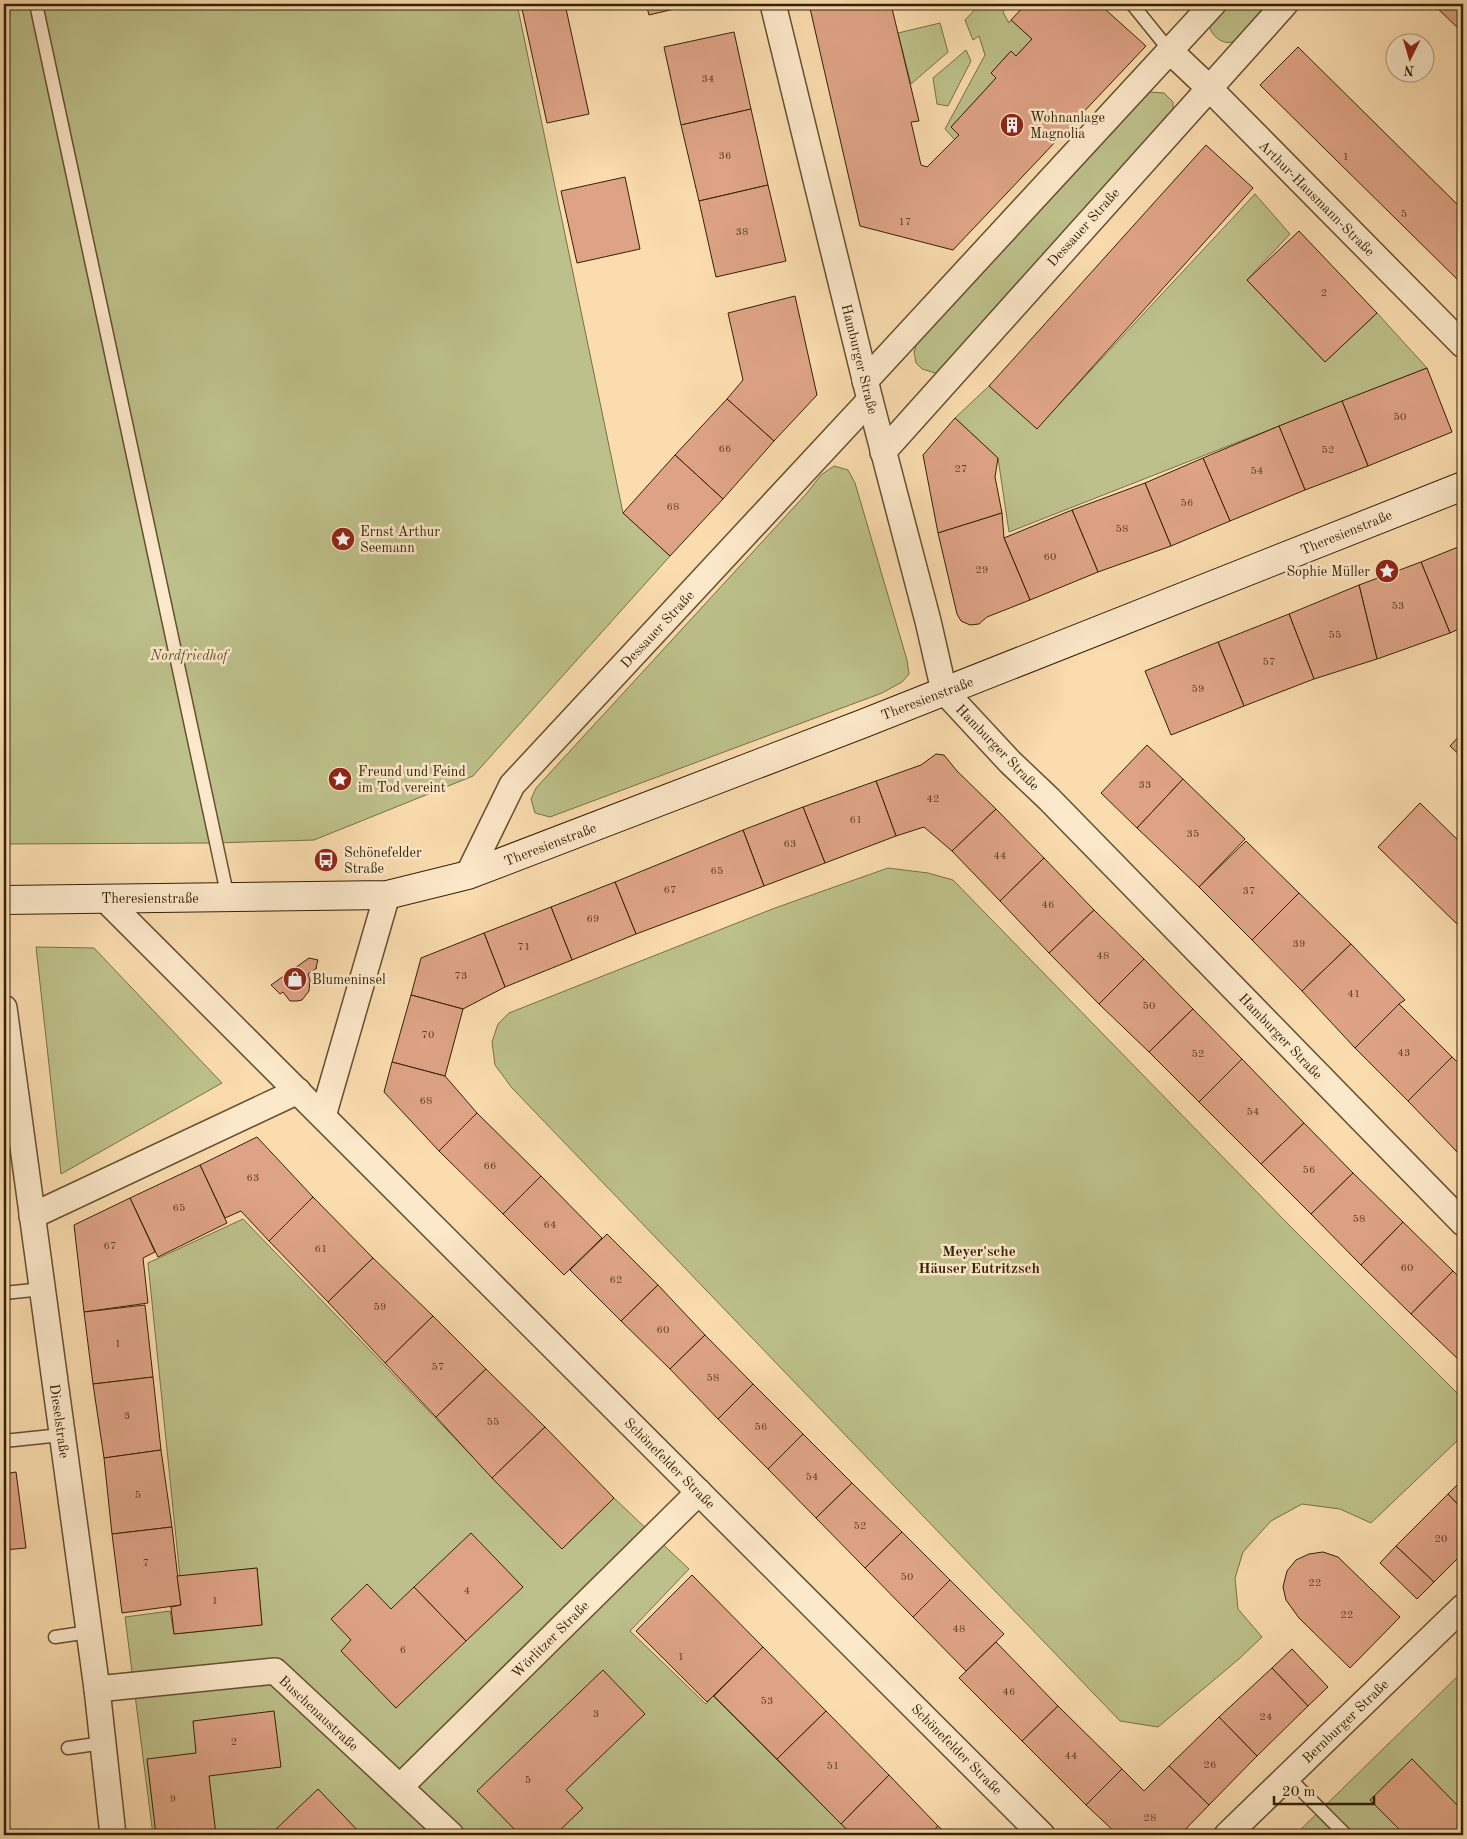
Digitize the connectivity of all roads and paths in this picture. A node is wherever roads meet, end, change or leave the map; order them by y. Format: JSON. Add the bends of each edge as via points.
{"nodes":[{"id":1,"x":36,"y":4,"type":"edge"},
{"id":2,"x":773,"y":4,"type":"edge"},
{"id":3,"x":1132,"y":4,"type":"edge"},
{"id":4,"x":1213,"y":4,"type":"edge"},
{"id":5,"x":1285,"y":4,"type":"edge"},
{"id":6,"x":1170,"y":51,"type":"junction"},
{"id":7,"x":1208,"y":88,"type":"junction"},
{"id":8,"x":1463,"y":345,"type":"edge"},
{"id":9,"x":867,"y":390,"type":"junction"},
{"id":10,"x":883,"y":452,"type":"junction"},
{"id":11,"x":1463,"y":486,"type":"edge"},
{"id":12,"x":944,"y":691,"type":"junction"},
{"id":13,"x":468,"y":875,"type":"junction"},
{"id":14,"x":387,"y":895,"type":"junction"},
{"id":15,"x":104,"y":898,"type":"junction"},
{"id":16,"x":228,"y":898,"type":"junction"},
{"id":17,"x":4,"y":900,"type":"edge"},
{"id":18,"x":4,"y":1008,"type":"edge"},
{"id":19,"x":298,"y":1091,"type":"junction"},
{"id":20,"x":323,"y":1116,"type":"junction"},
{"id":21,"x":32,"y":1216,"type":"junction"},
{"id":22,"x":1463,"y":1223,"type":"edge"},
{"id":23,"x":43,"y":1289,"type":"junction"},
{"id":24,"x":4,"y":1293,"type":"edge"},
{"id":25,"x":61,"y":1436,"type":"junction"},
{"id":26,"x":4,"y":1441,"type":"edge"},
{"id":27,"x":699,"y":1492,"type":"junction"},
{"id":28,"x":1463,"y":1607,"type":"edge"},
{"id":29,"x":89,"y":1632,"type":"junction"},
{"id":30,"x":55,"y":1637,"type":"dead end"},
{"id":31,"x":97,"y":1689,"type":"junction"},
{"id":32,"x":103,"y":1743,"type":"junction"},
{"id":33,"x":68,"y":1748,"type":"dead end"},
{"id":34,"x":1288,"y":1777,"type":"junction"},
{"id":35,"x":400,"y":1787,"type":"junction"},
{"id":36,"x":113,"y":1835,"type":"edge"},
{"id":37,"x":451,"y":1835,"type":"edge"},
{"id":38,"x":1042,"y":1835,"type":"edge"},
{"id":39,"x":1228,"y":1835,"type":"edge"},
{"id":40,"x":1346,"y":1835,"type":"edge"}],
"edges":[{"from":1,"to":16,"type":"lane"},
{"from":2,"to":9,"type":"street","name":"Hamburger Straße"},
{"from":3,"to":6,"type":"lane"},
{"from":4,"to":6,"type":"street","name":"Dessauer Straße"},
{"from":5,"to":7,"type":"street","name":"Dessauer Straße"},
{"from":6,"to":7,"type":"street","name":"Arthur-Hausmann-Straße"},
{"from":6,"to":9,"type":"street","name":"Dessauer Straße"},
{"from":7,"to":8,"type":"street","name":"Arthur-Hausmann-Straße"},
{"from":7,"to":10,"type":"street","name":"Dessauer Straße"},
{"from":9,"to":10,"type":"street","name":"Hamburger Straße"},
{"from":9,"to":13,"type":"street","name":"Dessauer Straße","via":[[512,785]]},
{"from":10,"to":12,"type":"street","name":"Hamburger Straße"},
{"from":11,"to":12,"type":"main road","name":"Theresienstraße"},
{"from":12,"to":13,"type":"main road","name":"Theresienstraße"},
{"from":12,"to":22,"type":"street","name":"Hamburger Straße"},
{"from":13,"to":14,"type":"main road","name":"Theresienstraße"},
{"from":14,"to":16,"type":"main road","name":"Theresienstraße"},
{"from":14,"to":20,"type":"street"},
{"from":15,"to":16,"type":"main road","name":"Theresienstraße"},
{"from":15,"to":17,"type":"main road","name":"Theresienstraße"},
{"from":15,"to":19,"type":"street","name":"Schönefelder Straße"},
{"from":18,"to":21,"type":"street","name":"Dieselstraße"},
{"from":19,"to":20,"type":"street","name":"Schönefelder Straße"},
{"from":19,"to":21,"type":"street"},
{"from":20,"to":27,"type":"street","name":"Schönefelder Straße"},
{"from":21,"to":23,"type":"street","name":"Dieselstraße"},
{"from":23,"to":24,"type":"lane"},
{"from":23,"to":25,"type":"street","name":"Dieselstraße"},
{"from":25,"to":26,"type":"lane"},
{"from":25,"to":29,"type":"street","name":"Dieselstraße"},
{"from":27,"to":35,"type":"street","name":"Wörlitzer Straße"},
{"from":27,"to":38,"type":"street","name":"Schönefelder Straße"},
{"from":28,"to":34,"type":"street","name":"Bernburger Straße"},
{"from":29,"to":30,"type":"lane"},
{"from":29,"to":31,"type":"street","name":"Dieselstraße"},
{"from":31,"to":32,"type":"street","name":"Dieselstraße"},
{"from":31,"to":35,"type":"street","name":"Buschenaustraße","via":[[275,1671]]},
{"from":32,"to":33,"type":"lane"},
{"from":32,"to":36,"type":"street","name":"Dieselstraße"},
{"from":34,"to":39,"type":"street","name":"Bernburger Straße"},
{"from":34,"to":40,"type":"lane"},
{"from":35,"to":37,"type":"street","name":"Buschenaustraße"}]}
